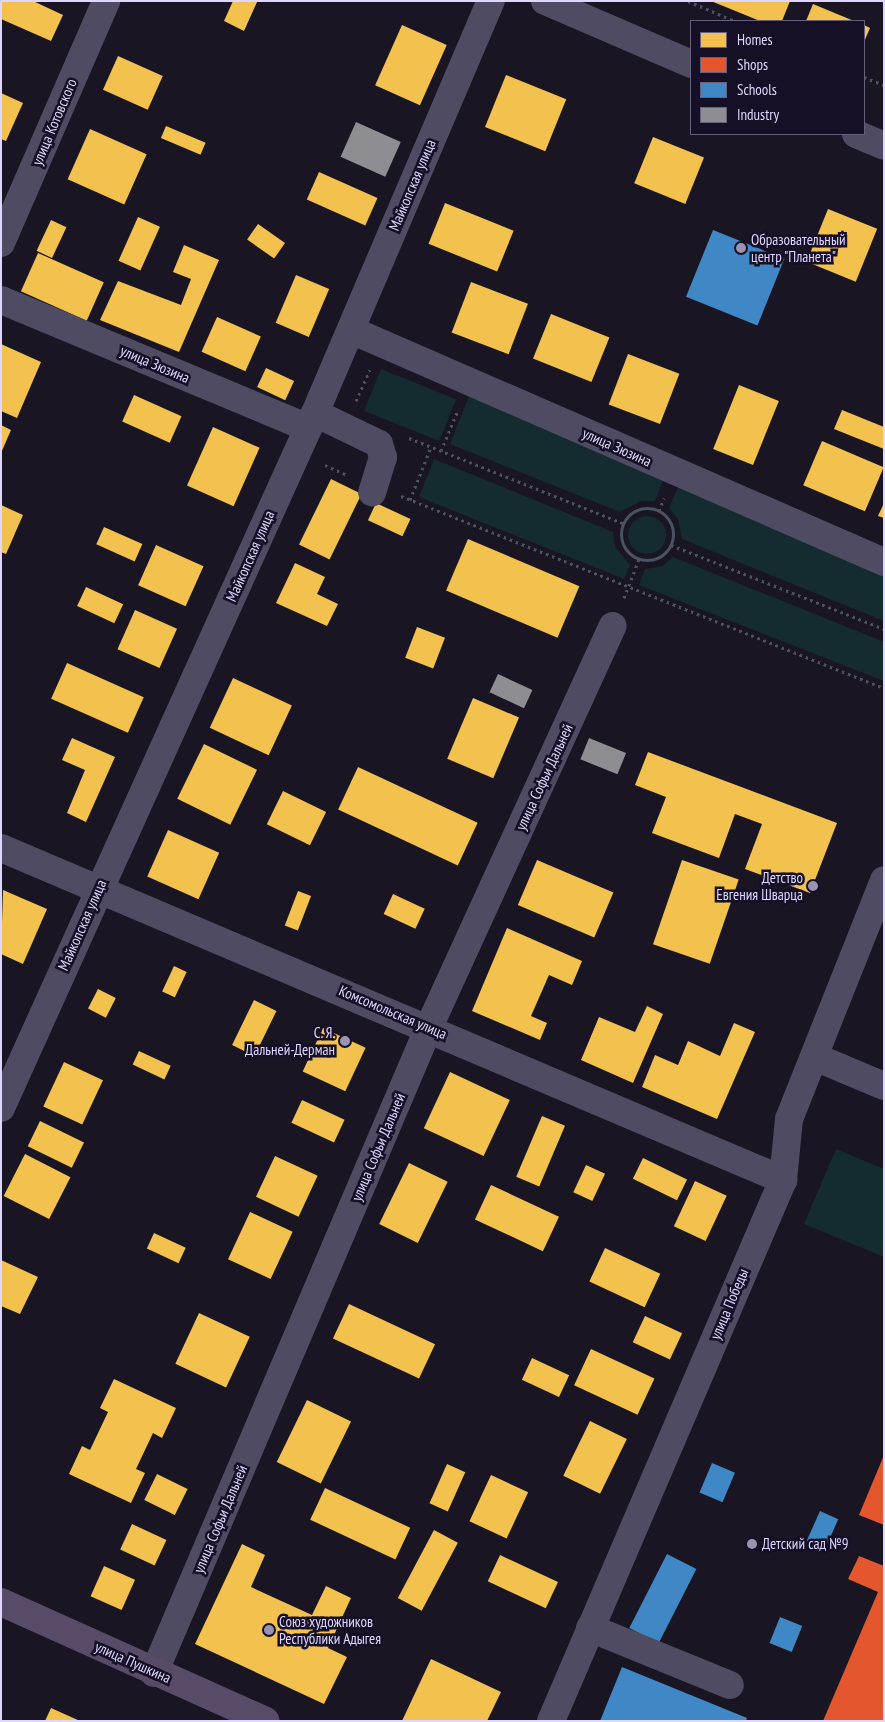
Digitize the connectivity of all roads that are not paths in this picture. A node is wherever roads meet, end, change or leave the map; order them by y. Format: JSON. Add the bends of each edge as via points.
{"nodes":[{"id":1,"x":106,"y":1,"type":"edge"},
{"id":2,"x":491,"y":1,"type":"edge"},
{"id":3,"x":545,"y":1,"type":"edge"},
{"id":4,"x":690,"y":64,"type":"edge"},
{"id":5,"x":858,"y":135,"type":"edge"},
{"id":6,"x":884,"y":146,"type":"edge"},
{"id":7,"x":1,"y":243,"type":"edge"},
{"id":8,"x":1,"y":300,"type":"edge"},
{"id":9,"x":351,"y":330,"type":"junction"},
{"id":10,"x":315,"y":414,"type":"junction"},
{"id":11,"x":373,"y":489,"type":"road end"},
{"id":12,"x":884,"y":562,"type":"edge"},
{"id":13,"x":613,"y":626,"type":"road end"},
{"id":14,"x":1,"y":848,"type":"edge"},
{"id":15,"x":884,"y":880,"type":"edge"},
{"id":16,"x":99,"y":887,"type":"junction"},
{"id":17,"x":429,"y":1027,"type":"junction"},
{"id":18,"x":814,"y":1057,"type":"junction"},
{"id":19,"x":884,"y":1086,"type":"edge"},
{"id":20,"x":1,"y":1108,"type":"edge"},
{"id":21,"x":783,"y":1180,"type":"junction"},
{"id":22,"x":1,"y":1602,"type":"edge"},
{"id":23,"x":590,"y":1628,"type":"junction"},
{"id":24,"x":154,"y":1673,"type":"junction"},
{"id":25,"x":730,"y":1685,"type":"dead end"},
{"id":26,"x":266,"y":1721,"type":"edge"},
{"id":27,"x":550,"y":1721,"type":"edge"}],
"edges":[{"from":1,"to":7,"type":"street","name":"улица Котовского"},
{"from":2,"to":9,"type":"street","name":"Майкопская улица"},
{"from":3,"to":4,"type":"street"},
{"from":5,"to":6,"type":"street"},
{"from":8,"to":10,"type":"street","name":"улица Зюзина"},
{"from":9,"to":10,"type":"street","name":"Майкопская улица"},
{"from":9,"to":12,"type":"street","name":"улица Зюзина"},
{"from":10,"to":11,"type":"street","name":"улица Зюзина","via":[[379,444],[383,457]]},
{"from":10,"to":16,"type":"street","name":"Майкопская улица"},
{"from":13,"to":17,"type":"street","name":"улица Софьи Дальней"},
{"from":14,"to":16,"type":"street","name":"Комсомольская улица"},
{"from":15,"to":18,"type":"street","name":"улица Победы"},
{"from":16,"to":17,"type":"street","name":"Комсомольская улица"},
{"from":16,"to":20,"type":"street","name":"Майкопская улица"},
{"from":17,"to":21,"type":"street","name":"Комсомольская улица"},
{"from":17,"to":24,"type":"street","name":"улица Софьи Дальней"},
{"from":18,"to":19,"type":"street"},
{"from":18,"to":21,"type":"street","name":"улица Победы","via":[[789,1119]]},
{"from":21,"to":23,"type":"street","name":"улица Победы"},
{"from":22,"to":24,"type":"main road","name":"улица Пушкина"},
{"from":23,"to":25,"type":"street"},
{"from":23,"to":27,"type":"street","name":"улица Победы"},
{"from":24,"to":26,"type":"main road","name":"улица Пушкина"}]}
